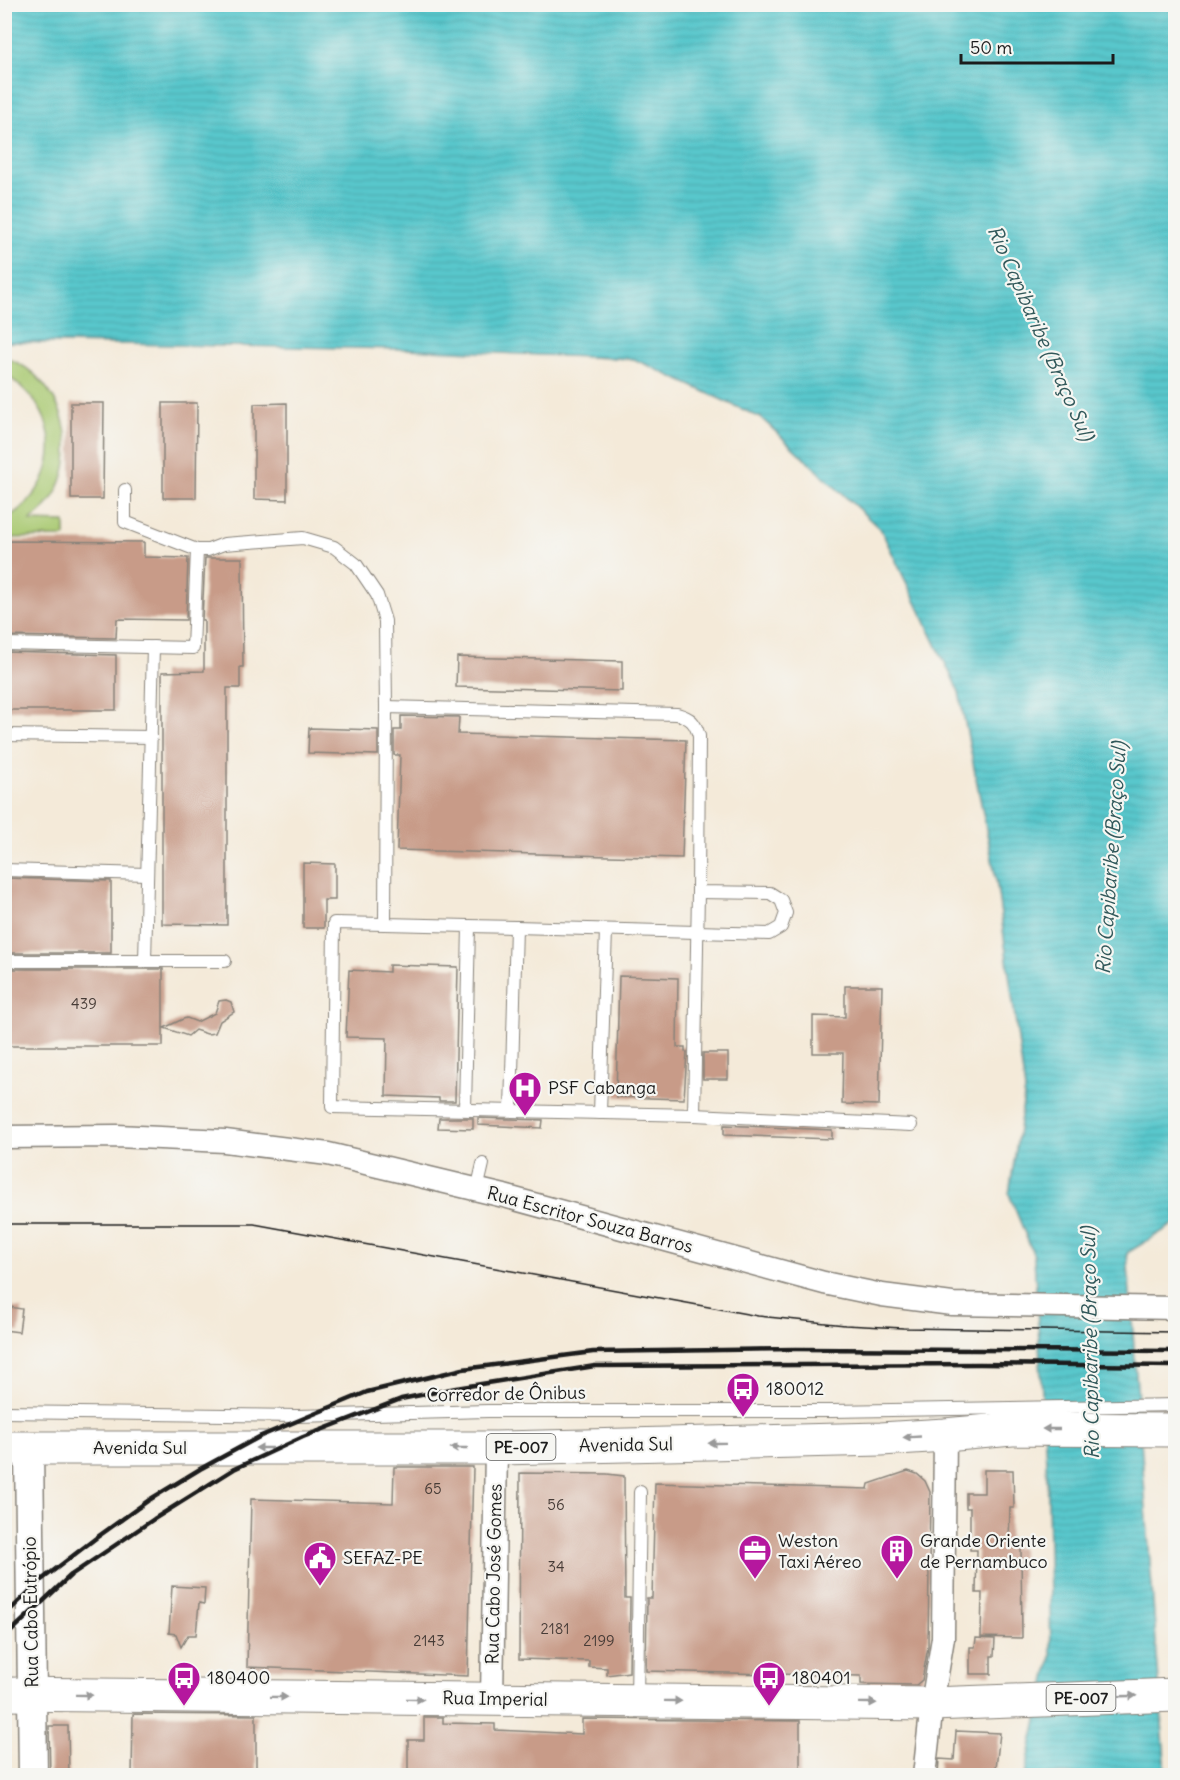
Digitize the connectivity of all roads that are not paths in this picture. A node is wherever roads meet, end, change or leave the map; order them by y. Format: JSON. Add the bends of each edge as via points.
{"nodes":[{"id":1,"x":126,"y":490,"type":"dead end"},
{"id":2,"x":197,"y":550,"type":"junction"},
{"id":3,"x":4,"y":644,"type":"edge"},
{"id":4,"x":153,"y":647,"type":"junction"},
{"id":5,"x":386,"y":706,"type":"junction"},
{"id":6,"x":4,"y":735,"type":"edge"},
{"id":7,"x":151,"y":736,"type":"junction"},
{"id":8,"x":4,"y":870,"type":"edge"},
{"id":9,"x":147,"y":874,"type":"junction"},
{"id":10,"x":698,"y":892,"type":"junction"},
{"id":11,"x":385,"y":924,"type":"junction"},
{"id":12,"x":469,"y":926,"type":"junction"},
{"id":13,"x":516,"y":927,"type":"junction"},
{"id":14,"x":606,"y":930,"type":"junction"},
{"id":15,"x":698,"y":932,"type":"junction"},
{"id":16,"x":4,"y":961,"type":"edge"},
{"id":17,"x":145,"y":961,"type":"junction"},
{"id":18,"x":225,"y":961,"type":"dead end"},
{"id":19,"x":465,"y":1109,"type":"junction"},
{"id":20,"x":512,"y":1110,"type":"junction"},
{"id":21,"x":600,"y":1113,"type":"junction"},
{"id":22,"x":694,"y":1115,"type":"junction"},
{"id":23,"x":911,"y":1125,"type":"dead end"},
{"id":24,"x":4,"y":1137,"type":"edge"},
{"id":25,"x":483,"y":1164,"type":"dead end"},
{"id":26,"x":477,"y":1190,"type":"junction"},
{"id":27,"x":1176,"y":1308,"type":"edge"},
{"id":28,"x":4,"y":1412,"type":"edge"},
{"id":29,"x":1010,"y":1419,"type":"junction"},
{"id":30,"x":1175,"y":1422,"type":"edge"},
{"id":31,"x":945,"y":1435,"type":"junction"},
{"id":32,"x":17,"y":1448,"type":"edge"},
{"id":33,"x":496,"y":1448,"type":"junction"},
{"id":34,"x":640,"y":1492,"type":"dead end"},
{"id":35,"x":18,"y":1694,"type":"edge"},
{"id":36,"x":1176,"y":1695,"type":"edge"},
{"id":37,"x":492,"y":1700,"type":"junction"},
{"id":38,"x":637,"y":1701,"type":"junction"},
{"id":39,"x":932,"y":1704,"type":"junction"},
{"id":40,"x":33,"y":1776,"type":"edge"},
{"id":41,"x":924,"y":1776,"type":"edge"}],
"edges":[{"from":1,"to":2,"type":"lane","via":[[125,522]]},
{"from":2,"to":4,"type":"lane","via":[[193,648]]},
{"from":2,"to":5,"type":"lane","via":[[303,538],[334,546],[356,564],[377,595],[385,621]]},
{"from":3,"to":4,"type":"lane"},
{"from":4,"to":7,"type":"lane"},
{"from":5,"to":10,"type":"lane","via":[[689,717],[699,736]]},
{"from":5,"to":11,"type":"lane"},
{"from":6,"to":7,"type":"lane"},
{"from":7,"to":9,"type":"lane"},
{"from":8,"to":9,"type":"lane"},
{"from":9,"to":17,"type":"lane"},
{"from":10,"to":15,"type":"lane"},
{"from":10,"to":15,"type":"lane","via":[[770,893],[781,900],[786,913],[781,927],[769,934]]},
{"from":11,"to":12,"type":"lane"},
{"from":11,"to":19,"type":"lane","via":[[334,923],[332,1107]]},
{"from":12,"to":13,"type":"lane"},
{"from":12,"to":19,"type":"lane"},
{"from":13,"to":14,"type":"lane"},
{"from":13,"to":20,"type":"lane"},
{"from":14,"to":15,"type":"lane"},
{"from":14,"to":21,"type":"lane"},
{"from":15,"to":22,"type":"lane"},
{"from":16,"to":17,"type":"lane"},
{"from":17,"to":18,"type":"lane"},
{"from":19,"to":20,"type":"lane"},
{"from":20,"to":21,"type":"lane"},
{"from":21,"to":22,"type":"lane"},
{"from":22,"to":23,"type":"lane"},
{"from":24,"to":26,"type":"street","name":"Rua Escritor Souza Barros","via":[[117,1136],[225,1141],[328,1154]]},
{"from":25,"to":26,"type":"lane"},
{"from":26,"to":27,"type":"street","name":"Rua Escritor Souza Barros","via":[[882,1295],[952,1304]]},
{"from":28,"to":29,"type":"lane","name":"Corredor de Ônibus","via":[[297,1416],[488,1411]]},
{"from":29,"to":30,"type":"highway","name":"Avenida Sul","number":"PE-007"},
{"from":29,"to":31,"type":"highway","name":"Avenida Sul","number":"PE-007"},
{"from":31,"to":33,"type":"highway","name":"Avenida Sul","number":"PE-007","one_way":true},
{"from":31,"to":39,"type":"street","via":[[943,1638]]},
{"from":33,"to":32,"type":"highway","name":"Avenida Sul","number":"PE-007","one_way":true},
{"from":32,"to":35,"type":"street","name":"Rua Cabo Eutrópio"},
{"from":33,"to":37,"type":"street","name":"Rua Cabo José Gomes"},
{"from":34,"to":38,"type":"lane"},
{"from":35,"to":37,"type":"highway","name":"Rua Imperial","number":"PE-007","one_way":true},
{"from":35,"to":40,"type":"street","name":"Rua Cabo Eutrópio"},
{"from":39,"to":36,"type":"highway","name":"Rua Imperial","number":"PE-007","one_way":true},
{"from":37,"to":38,"type":"highway","name":"Rua Imperial","number":"PE-007"},
{"from":38,"to":39,"type":"highway","name":"Rua Imperial","number":"PE-007","one_way":true},
{"from":39,"to":41,"type":"street"}]}
